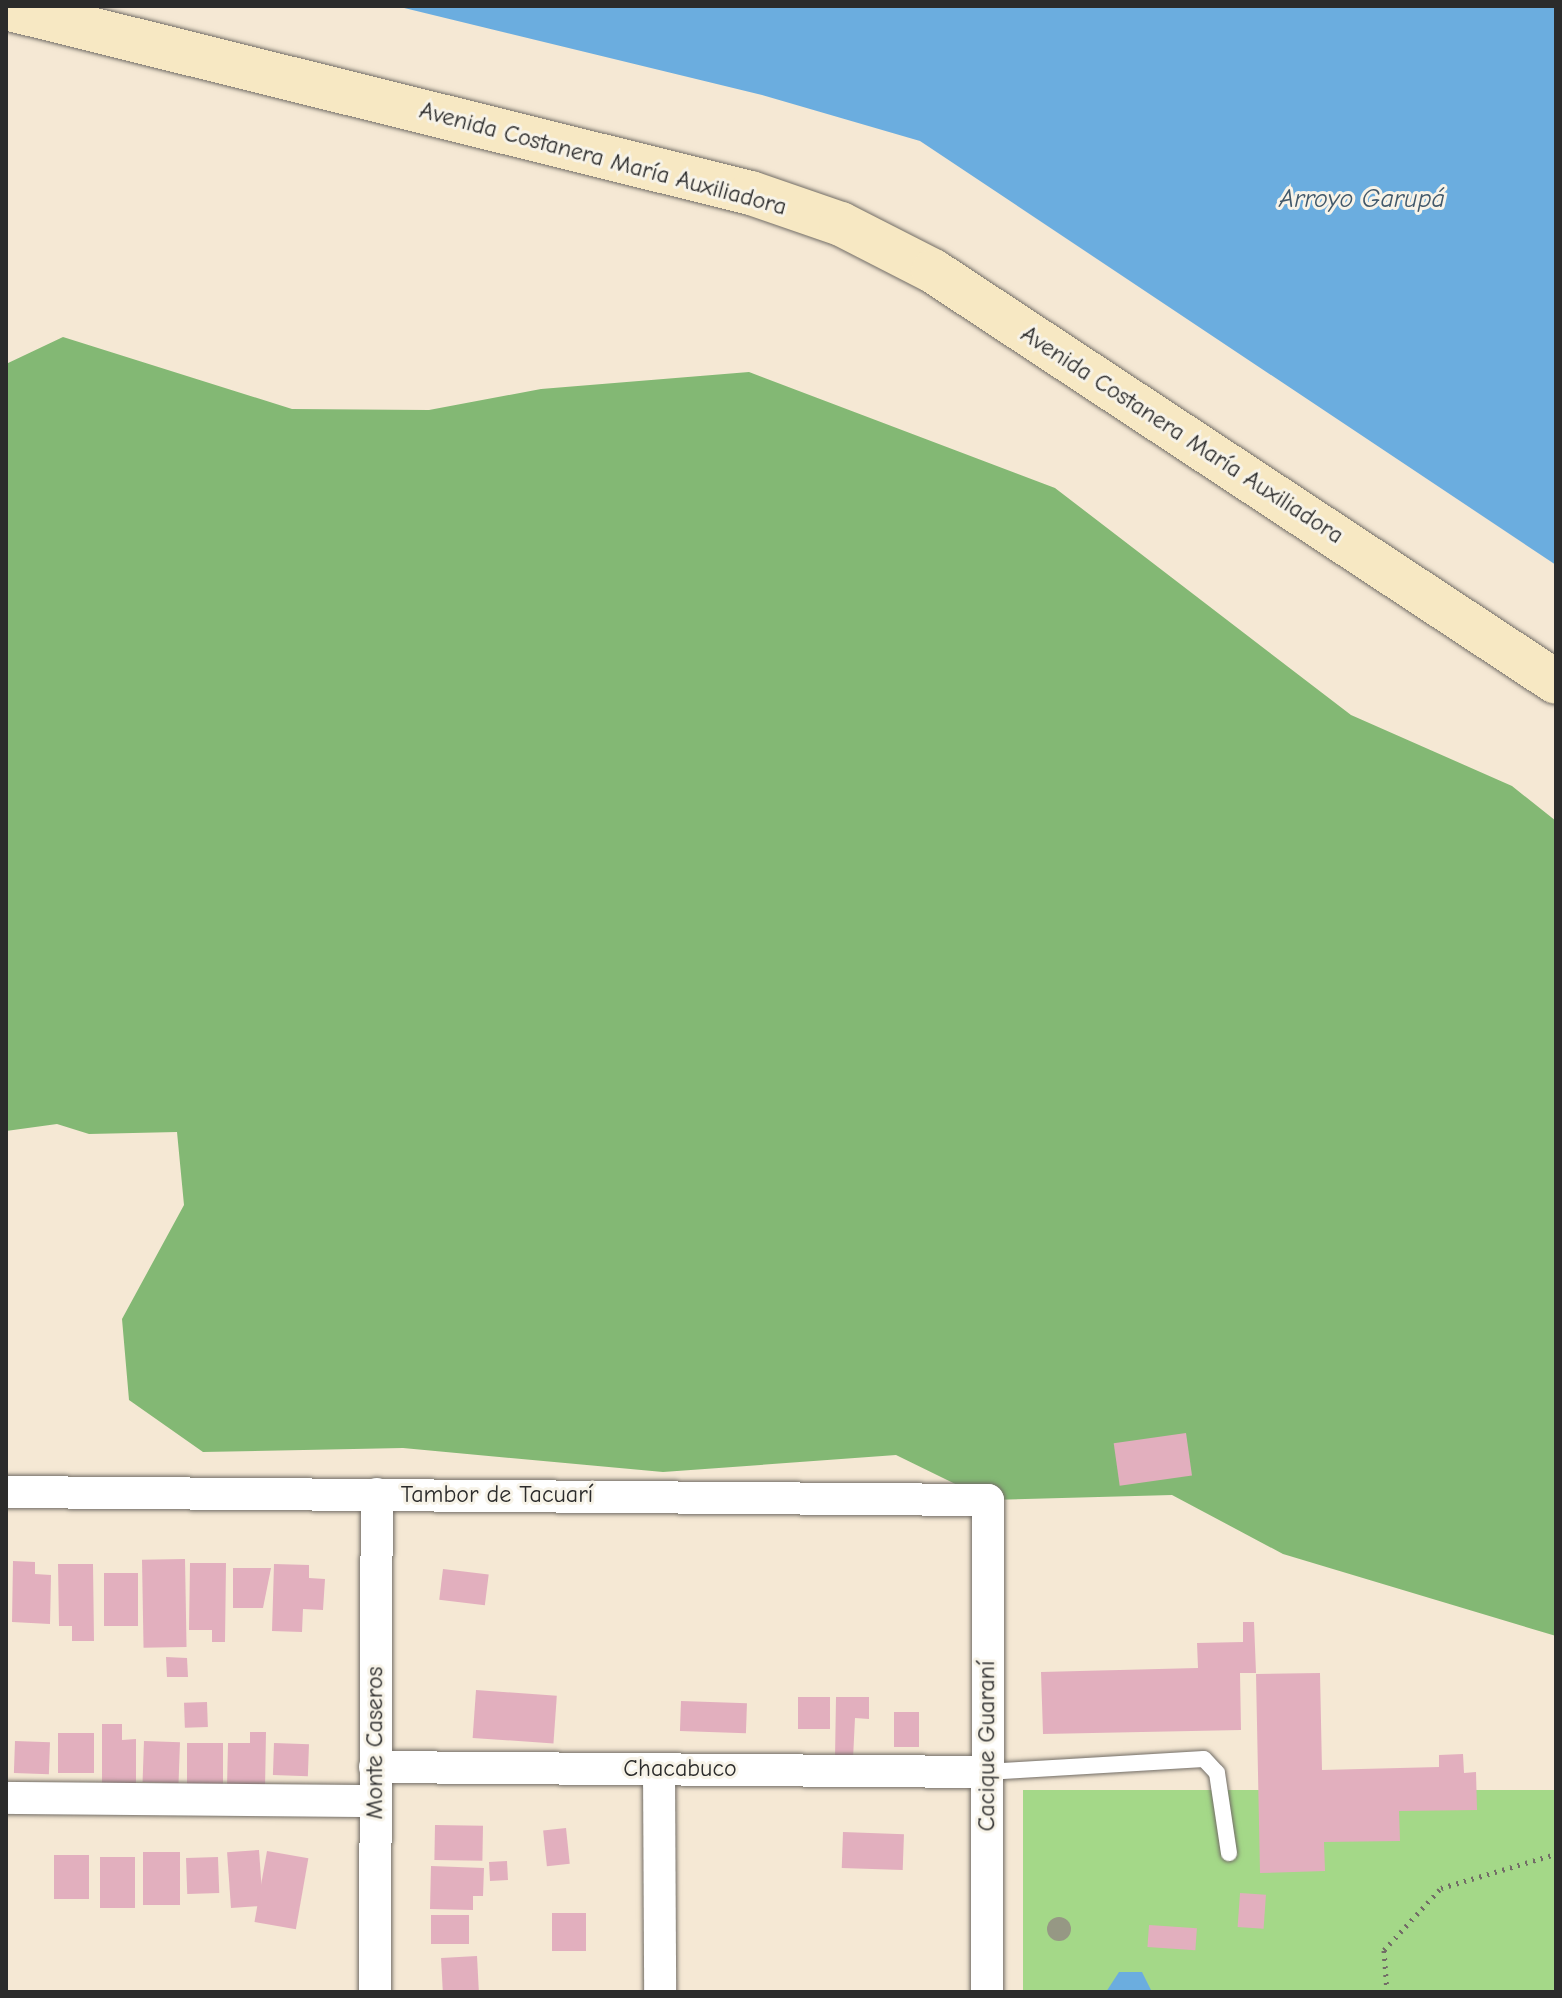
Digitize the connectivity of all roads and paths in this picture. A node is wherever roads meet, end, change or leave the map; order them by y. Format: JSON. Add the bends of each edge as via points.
{"nodes":[{"id":1,"x":6,"y":8,"type":"edge"},
{"id":2,"x":1556,"y":682,"type":"edge"},
{"id":3,"x":6,"y":1492,"type":"edge"},
{"id":4,"x":377,"y":1494,"type":"junction"},
{"id":5,"x":988,"y":1500,"type":"joint"},
{"id":6,"x":375,"y":1767,"type":"junction"},
{"id":7,"x":659,"y":1769,"type":"junction"},
{"id":8,"x":986,"y":1772,"type":"junction"},
{"id":9,"x":6,"y":1798,"type":"edge"},
{"id":10,"x":374,"y":1801,"type":"junction"},
{"id":11,"x":1229,"y":1853,"type":"dead end"},
{"id":12,"x":1556,"y":1854,"type":"edge"},
{"id":13,"x":375,"y":1992,"type":"edge"},
{"id":14,"x":660,"y":1992,"type":"edge"},
{"id":15,"x":987,"y":1992,"type":"edge"},
{"id":16,"x":1387,"y":1992,"type":"edge"}],
"edges":[{"from":1,"to":2,"type":"main road","name":"Avenida Costanera María Auxiliadora","via":[[751,193],[841,224],[933,271]]},
{"from":3,"to":4,"type":"street","name":"Tambor de Tacuarí"},
{"from":4,"to":5,"type":"street","name":"Tambor de Tacuarí"},
{"from":4,"to":6,"type":"street","name":"Monte Caseros"},
{"from":5,"to":8,"type":"street","name":"Cacique Guaraní"},
{"from":6,"to":7,"type":"street","name":"Chacabuco"},
{"from":6,"to":10,"type":"street","name":"Monte Caseros"},
{"from":7,"to":8,"type":"street","name":"Chacabuco"},
{"from":7,"to":14,"type":"street"},
{"from":8,"to":11,"type":"lane","via":[[1204,1759],[1217,1773]]},
{"from":8,"to":15,"type":"street","name":"Cacique Guaraní"},
{"from":9,"to":10,"type":"street"},
{"from":10,"to":13,"type":"street","name":"Monte Caseros"},
{"from":12,"to":16,"type":"path","via":[[1441,1888],[1384,1950]]}]}
